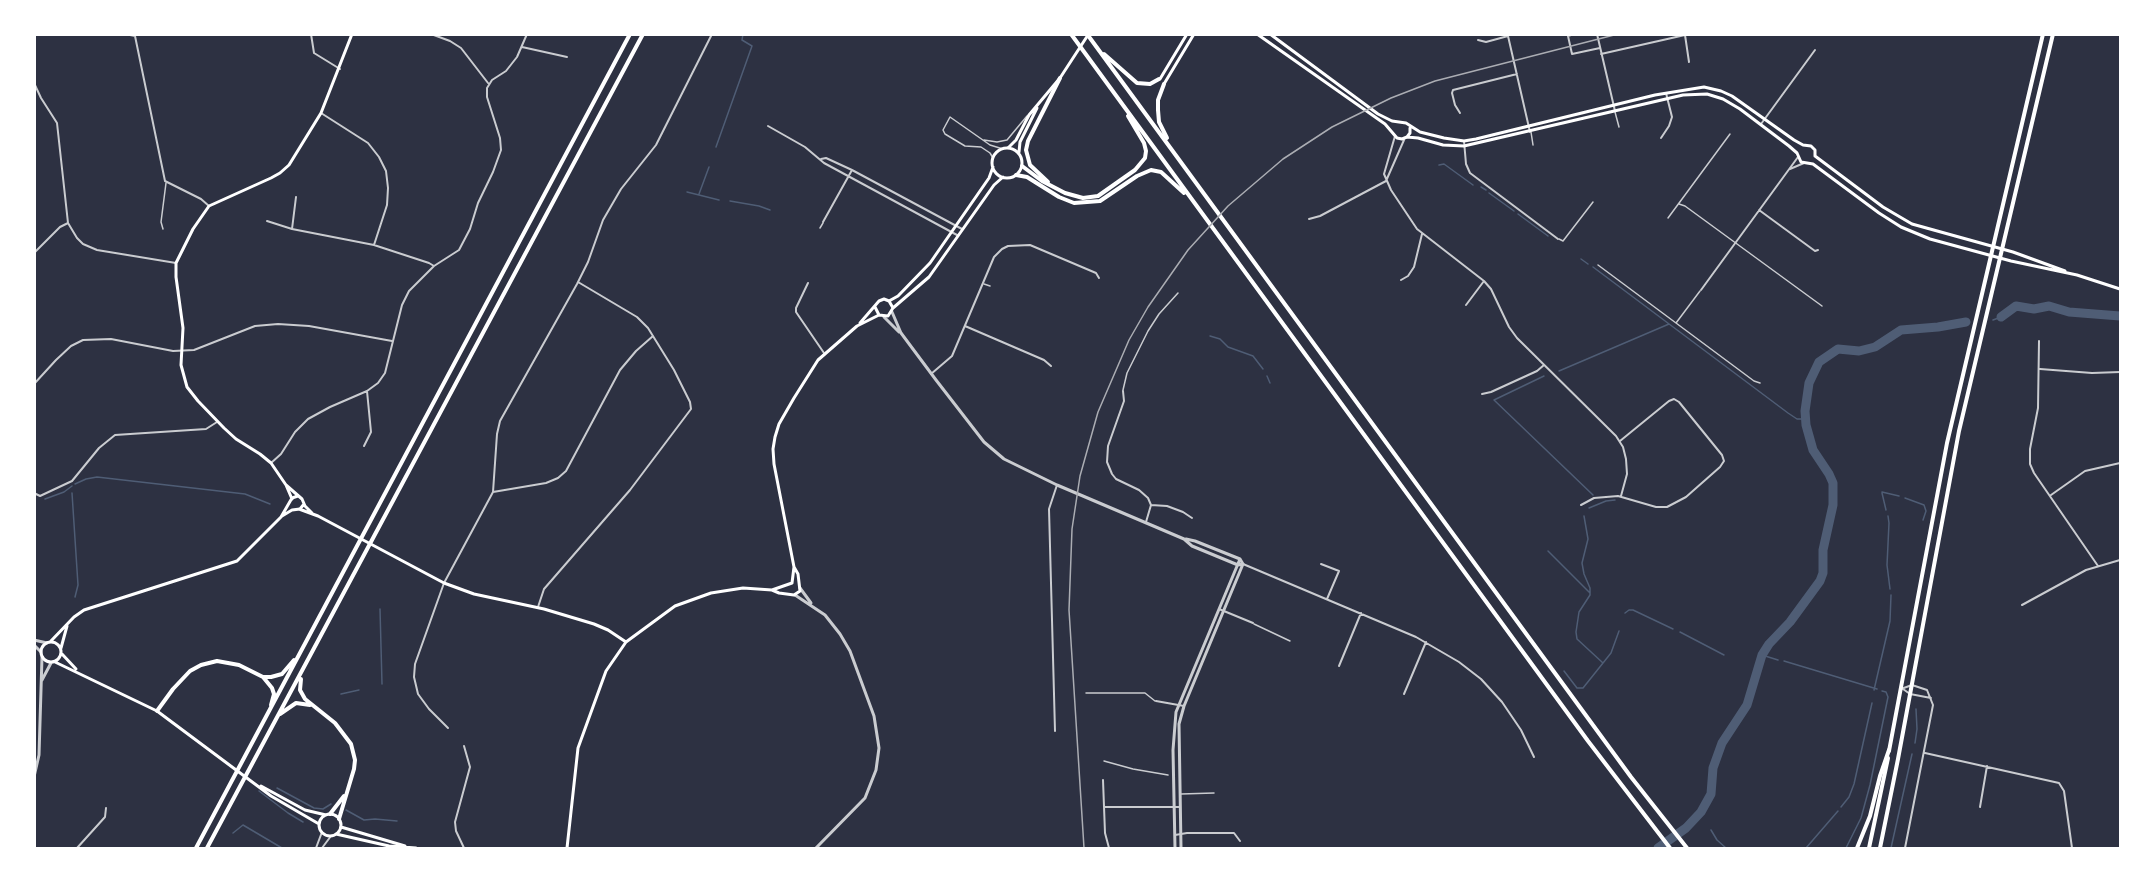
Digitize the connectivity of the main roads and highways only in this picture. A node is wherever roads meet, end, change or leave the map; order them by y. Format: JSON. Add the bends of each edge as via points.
{"nodes":[{"id":1,"x":352,"y":34,"type":"edge"},
{"id":2,"x":630,"y":34,"type":"edge"},
{"id":3,"x":643,"y":34,"type":"edge"},
{"id":4,"x":1071,"y":34,"type":"edge"},
{"id":5,"x":1088,"y":34,"type":"edge"},
{"id":6,"x":1187,"y":34,"type":"edge"},
{"id":7,"x":1194,"y":34,"type":"edge"},
{"id":8,"x":1257,"y":34,"type":"edge"},
{"id":9,"x":1270,"y":34,"type":"edge"},
{"id":10,"x":2043,"y":34,"type":"edge"},
{"id":11,"x":2054,"y":34,"type":"edge"},
{"id":12,"x":1097,"y":47,"type":"junction"},
{"id":13,"x":1061,"y":76,"type":"junction"},
{"id":14,"x":1159,"y":79,"type":"joint"},
{"id":15,"x":1164,"y":84,"type":"joint"},
{"id":16,"x":1038,"y":104,"type":"junction"},
{"id":17,"x":1121,"y":105,"type":"junction"},
{"id":18,"x":1398,"y":123,"type":"junction"},
{"id":19,"x":1410,"y":127,"type":"junction"},
{"id":20,"x":1394,"y":134,"type":"junction"},
{"id":21,"x":1406,"y":138,"type":"junction"},
{"id":22,"x":1169,"y":144,"type":"junction"},
{"id":23,"x":1803,"y":145,"type":"junction"},
{"id":24,"x":1008,"y":148,"type":"junction"},
{"id":25,"x":1019,"y":153,"type":"junction"},
{"id":26,"x":1797,"y":155,"type":"junction"},
{"id":27,"x":1815,"y":156,"type":"junction"},
{"id":28,"x":1807,"y":163,"type":"junction"},
{"id":29,"x":1022,"y":166,"type":"junction"},
{"id":30,"x":993,"y":167,"type":"junction"},
{"id":31,"x":1016,"y":175,"type":"junction"},
{"id":32,"x":1003,"y":177,"type":"junction"},
{"id":33,"x":1056,"y":188,"type":"junction"},
{"id":34,"x":1192,"y":200,"type":"junction"},
{"id":35,"x":1992,"y":247,"type":"junction"},
{"id":36,"x":2002,"y":250,"type":"junction"},
{"id":37,"x":1990,"y":255,"type":"junction"},
{"id":38,"x":2000,"y":258,"type":"junction"},
{"id":39,"x":2077,"y":275,"type":"junction"},
{"id":40,"x":2121,"y":289,"type":"edge"},
{"id":41,"x":889,"y":301,"type":"junction"},
{"id":42,"x":876,"y":306,"type":"junction"},
{"id":43,"x":893,"y":310,"type":"junction"},
{"id":44,"x":879,"y":315,"type":"junction"},
{"id":45,"x":859,"y":325,"type":"junction"},
{"id":46,"x":286,"y":485,"type":"junction"},
{"id":47,"x":298,"y":496,"type":"junction"},
{"id":48,"x":291,"y":501,"type":"junction"},
{"id":49,"x":304,"y":504,"type":"junction"},
{"id":50,"x":298,"y":509,"type":"junction"},
{"id":51,"x":312,"y":513,"type":"junction"},
{"id":52,"x":280,"y":517,"type":"junction"},
{"id":53,"x":794,"y":567,"type":"junction"},
{"id":54,"x":790,"y":584,"type":"junction"},
{"id":55,"x":799,"y":586,"type":"junction"},
{"id":56,"x":772,"y":590,"type":"junction"},
{"id":57,"x":790,"y":593,"type":"junction"},
{"id":58,"x":68,"y":624,"type":"junction"},
{"id":59,"x":626,"y":642,"type":"junction"},
{"id":60,"x":49,"y":643,"type":"junction"},
{"id":61,"x":61,"y":651,"type":"junction"},
{"id":62,"x":300,"y":651,"type":"junction"},
{"id":63,"x":53,"y":662,"type":"junction"},
{"id":64,"x":77,"y":671,"type":"junction"},
{"id":65,"x":302,"y":673,"type":"junction"},
{"id":66,"x":263,"y":676,"type":"junction"},
{"id":67,"x":310,"y":705,"type":"junction"},
{"id":68,"x":157,"y":711,"type":"junction"},
{"id":69,"x":270,"y":711,"type":"junction"},
{"id":70,"x":278,"y":716,"type":"junction"},
{"id":71,"x":1889,"y":750,"type":"junction"},
{"id":72,"x":254,"y":782,"type":"junction"},
{"id":73,"x":345,"y":796,"type":"junction"},
{"id":74,"x":328,"y":815,"type":"junction"},
{"id":75,"x":339,"y":819,"type":"junction"},
{"id":76,"x":319,"y":824,"type":"junction"},
{"id":77,"x":341,"y":827,"type":"junction"},
{"id":78,"x":336,"y":834,"type":"junction"},
{"id":79,"x":411,"y":848,"type":"edge"},
{"id":80,"x":1686,"y":848,"type":"edge"},
{"id":81,"x":1869,"y":848,"type":"edge"},
{"id":82,"x":196,"y":849,"type":"edge"},
{"id":83,"x":207,"y":849,"type":"edge"},
{"id":84,"x":416,"y":849,"type":"edge"},
{"id":85,"x":567,"y":849,"type":"edge"},
{"id":86,"x":1670,"y":849,"type":"edge"},
{"id":87,"x":1857,"y":849,"type":"edge"},
{"id":88,"x":1880,"y":849,"type":"edge"}],
"edges":[{"from":1,"to":46,"type":"main road","via":[[321,113],[289,165],[280,173],[209,206],[176,264],[183,328],[182,370],[187,387],[236,439],[262,455]]},
{"from":2,"to":62,"type":"main road"},
{"from":3,"to":65,"type":"main road"},
{"from":4,"to":17,"type":"main road"},
{"from":5,"to":12,"type":"main road"},
{"from":5,"to":13,"type":"main road"},
{"from":6,"to":14,"type":"main road"},
{"from":7,"to":15,"type":"main road"},
{"from":8,"to":20,"type":"main road"},
{"from":9,"to":18,"type":"main road","via":[[1362,103]]},
{"from":10,"to":35,"type":"main road"},
{"from":11,"to":36,"type":"main road"},
{"from":12,"to":14,"type":"main road","via":[[1137,83],[1150,84]]},
{"from":12,"to":22,"type":"main road"},
{"from":13,"to":16,"type":"main road"},
{"from":13,"to":33,"type":"main road","via":[[1026,150],[1033,169]]},
{"from":15,"to":22,"type":"main road","via":[[1158,110]]},
{"from":16,"to":24,"type":"main road"},
{"from":16,"to":25,"type":"main road","via":[[1020,142]]},
{"from":17,"to":33,"type":"main road","via":[[1145,148],[1139,167],[1091,198],[1076,197]]},
{"from":17,"to":34,"type":"main road"},
{"from":18,"to":19,"type":"main road"},
{"from":18,"to":20,"type":"main road"},
{"from":19,"to":21,"type":"main road"},
{"from":19,"to":23,"type":"main road","via":[[1464,141],[1699,87],[1732,96]]},
{"from":20,"to":21,"type":"main road"},
{"from":21,"to":26,"type":"main road","via":[[1464,146],[1694,94],[1727,101]]},
{"from":22,"to":80,"type":"main road"},
{"from":23,"to":26,"type":"main road"},
{"from":23,"to":27,"type":"main road","via":[[1811,146]]},
{"from":24,"to":25,"type":"main road"},
{"from":24,"to":30,"type":"main road","via":[[997,152]]},
{"from":25,"to":29,"type":"main road"},
{"from":26,"to":28,"type":"main road"},
{"from":27,"to":28,"type":"main road"},
{"from":27,"to":35,"type":"main road","via":[[1904,220]]},
{"from":28,"to":37,"type":"main road","via":[[1900,227]]},
{"from":29,"to":31,"type":"main road"},
{"from":29,"to":33,"type":"main road"},
{"from":30,"to":32,"type":"main road"},
{"from":30,"to":41,"type":"main road","via":[[930,262]]},
{"from":31,"to":32,"type":"main road"},
{"from":31,"to":34,"type":"main road","via":[[1027,177],[1065,201],[1083,204],[1100,201],[1141,173],[1155,170]]},
{"from":32,"to":43,"type":"main road","via":[[929,277]]},
{"from":34,"to":86,"type":"main road"},
{"from":35,"to":36,"type":"main road"},
{"from":35,"to":37,"type":"main road"},
{"from":36,"to":38,"type":"main road"},
{"from":36,"to":39,"type":"main road"},
{"from":37,"to":38,"type":"main road"},
{"from":37,"to":71,"type":"main road","via":[[1940,476]]},
{"from":38,"to":39,"type":"main road"},
{"from":38,"to":88,"type":"main road","via":[[1951,474]]},
{"from":39,"to":40,"type":"main road"},
{"from":41,"to":42,"type":"main road","via":[[881,299]]},
{"from":41,"to":43,"type":"main road"},
{"from":42,"to":44,"type":"main road"},
{"from":42,"to":45,"type":"main road"},
{"from":43,"to":44,"type":"main road","via":[[884,317]]},
{"from":44,"to":45,"type":"main road"},
{"from":45,"to":53,"type":"main road","via":[[824,353],[779,424],[774,464]]},
{"from":46,"to":47,"type":"main road"},
{"from":46,"to":48,"type":"main road"},
{"from":47,"to":48,"type":"main road"},
{"from":47,"to":49,"type":"main road"},
{"from":48,"to":50,"type":"main road"},
{"from":48,"to":52,"type":"main road"},
{"from":49,"to":50,"type":"main road"},
{"from":49,"to":51,"type":"main road"},
{"from":50,"to":51,"type":"main road"},
{"from":50,"to":52,"type":"main road"},
{"from":51,"to":59,"type":"main road","via":[[444,583],[599,626]]},
{"from":52,"to":58,"type":"main road","via":[[234,562],[84,610]]},
{"from":53,"to":54,"type":"main road"},
{"from":53,"to":55,"type":"main road"},
{"from":54,"to":55,"type":"main road"},
{"from":54,"to":56,"type":"main road"},
{"from":54,"to":57,"type":"main road"},
{"from":55,"to":57,"type":"main road","via":[[795,595]]},
{"from":56,"to":57,"type":"main road"},
{"from":56,"to":59,"type":"main road","via":[[743,588],[683,602]]},
{"from":58,"to":60,"type":"main road"},
{"from":58,"to":61,"type":"main road"},
{"from":59,"to":85,"type":"main road","via":[[606,671],[578,748]]},
{"from":60,"to":61,"type":"main road","via":[[57,644]]},
{"from":60,"to":63,"type":"main road","via":[[41,652],[42,657]]},
{"from":61,"to":63,"type":"main road"},
{"from":61,"to":64,"type":"main road"},
{"from":62,"to":66,"type":"main road","via":[[282,674]]},
{"from":62,"to":69,"type":"main road"},
{"from":63,"to":64,"type":"main road"},
{"from":64,"to":68,"type":"main road"},
{"from":65,"to":67,"type":"main road","via":[[300,690]]},
{"from":65,"to":70,"type":"main road"},
{"from":66,"to":68,"type":"main road","via":[[230,662],[207,663],[185,675]]},
{"from":66,"to":69,"type":"main road","via":[[274,694]]},
{"from":67,"to":70,"type":"main road","via":[[290,705]]},
{"from":67,"to":73,"type":"main road","via":[[335,723],[351,744],[354,769]]},
{"from":68,"to":72,"type":"main road"},
{"from":69,"to":82,"type":"main road"},
{"from":70,"to":83,"type":"main road"},
{"from":71,"to":81,"type":"main road"},
{"from":71,"to":87,"type":"main road"},
{"from":72,"to":74,"type":"main road","via":[[305,810]]},
{"from":72,"to":76,"type":"main road"},
{"from":73,"to":74,"type":"main road"},
{"from":73,"to":75,"type":"main road"},
{"from":74,"to":75,"type":"main road"},
{"from":74,"to":76,"type":"main road"},
{"from":75,"to":77,"type":"main road"},
{"from":76,"to":78,"type":"main road","via":[[322,832]]},
{"from":77,"to":78,"type":"main road"},
{"from":77,"to":79,"type":"main road"},
{"from":78,"to":79,"type":"main road"},
{"from":79,"to":84,"type":"main road"}]}
